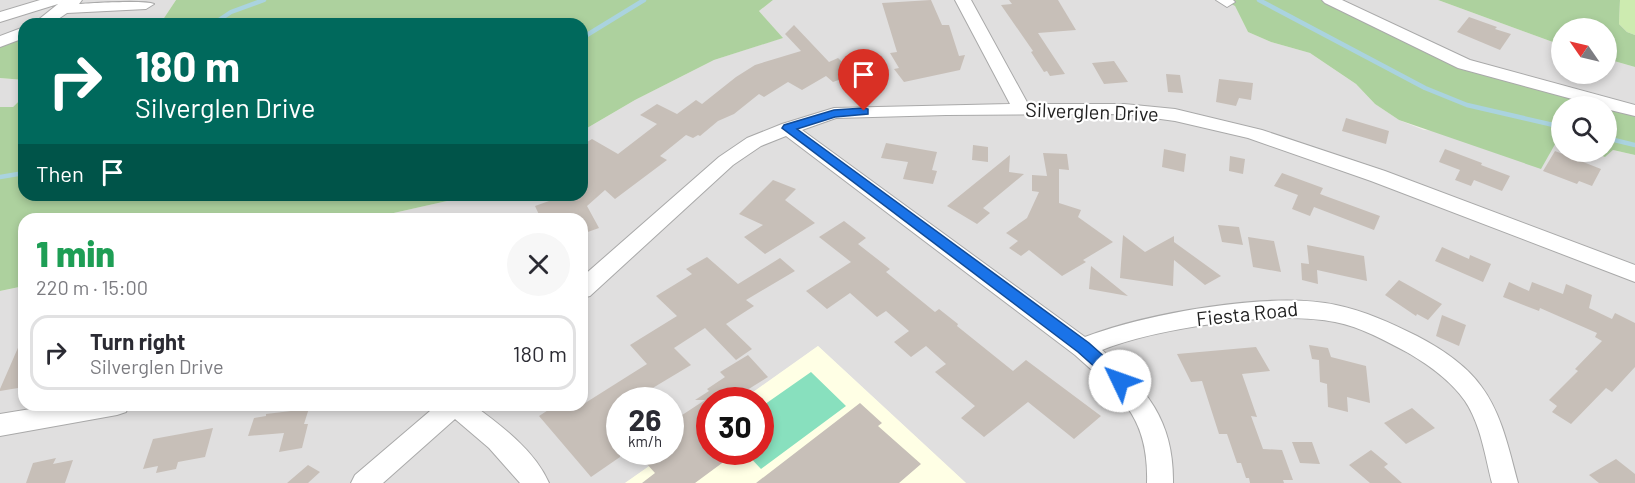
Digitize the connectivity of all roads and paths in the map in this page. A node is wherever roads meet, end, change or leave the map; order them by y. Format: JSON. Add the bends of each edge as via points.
{"nodes":[{"id":1,"x":963,"y":0,"type":"edge"},
{"id":2,"x":1330,"y":0,"type":"edge"},
{"id":3,"x":65,"y":3,"type":"edge"},
{"id":4,"x":146,"y":4,"type":"dead end"},
{"id":5,"x":0,"y":17,"type":"edge"},
{"id":6,"x":48,"y":18,"type":"edge"},
{"id":7,"x":18,"y":34,"type":"edge"},
{"id":8,"x":0,"y":42,"type":"edge"},
{"id":9,"x":1022,"y":110,"type":"junction"},
{"id":10,"x":1635,"y":111,"type":"edge"},
{"id":11,"x":788,"y":128,"type":"junction"},
{"id":12,"x":1635,"y":274,"type":"edge"},
{"id":13,"x":588,"y":284,"type":"edge"},
{"id":14,"x":1083,"y":348,"type":"junction"},
{"id":15,"x":82,"y":411,"type":"edge"},
{"id":16,"x":447,"y":411,"type":"edge"},
{"id":17,"x":462,"y":411,"type":"edge"},
{"id":18,"x":0,"y":425,"type":"edge"},
{"id":19,"x":364,"y":483,"type":"edge"},
{"id":20,"x":536,"y":483,"type":"edge"},
{"id":21,"x":1160,"y":483,"type":"edge"},
{"id":22,"x":1505,"y":483,"type":"edge"}],
"edges":[{"from":1,"to":9,"type":"street"},
{"from":2,"to":10,"type":"street","via":[[1464,64]]},
{"from":3,"to":4,"type":"street","via":[[92,9],[122,3]]},
{"from":3,"to":5,"type":"street"},
{"from":3,"to":6,"type":"street"},
{"from":7,"to":8,"type":"street"},
{"from":9,"to":11,"type":"street","name":"Silverglen Drive","via":[[843,112]]},
{"from":9,"to":12,"type":"street","name":"Silverglen Drive","via":[[1124,109],[1195,119],[1255,134],[1378,176]]},
{"from":11,"to":13,"type":"street","name":"Silverglen Drive","via":[[754,142],[731,158]]},
{"from":11,"to":14,"type":"street"},
{"from":14,"to":21,"type":"street","via":[[1136,396],[1148,414],[1160,448]]},
{"from":14,"to":22,"type":"street","name":"Fiesta Road","via":[[1110,336],[1154,325],[1243,312],[1304,307],[1365,320],[1421,349],[1460,378],[1474,395],[1488,424]]},
{"from":15,"to":18,"type":"street"},
{"from":16,"to":19,"type":"street"},
{"from":17,"to":20,"type":"street","via":[[494,434]]}]}
